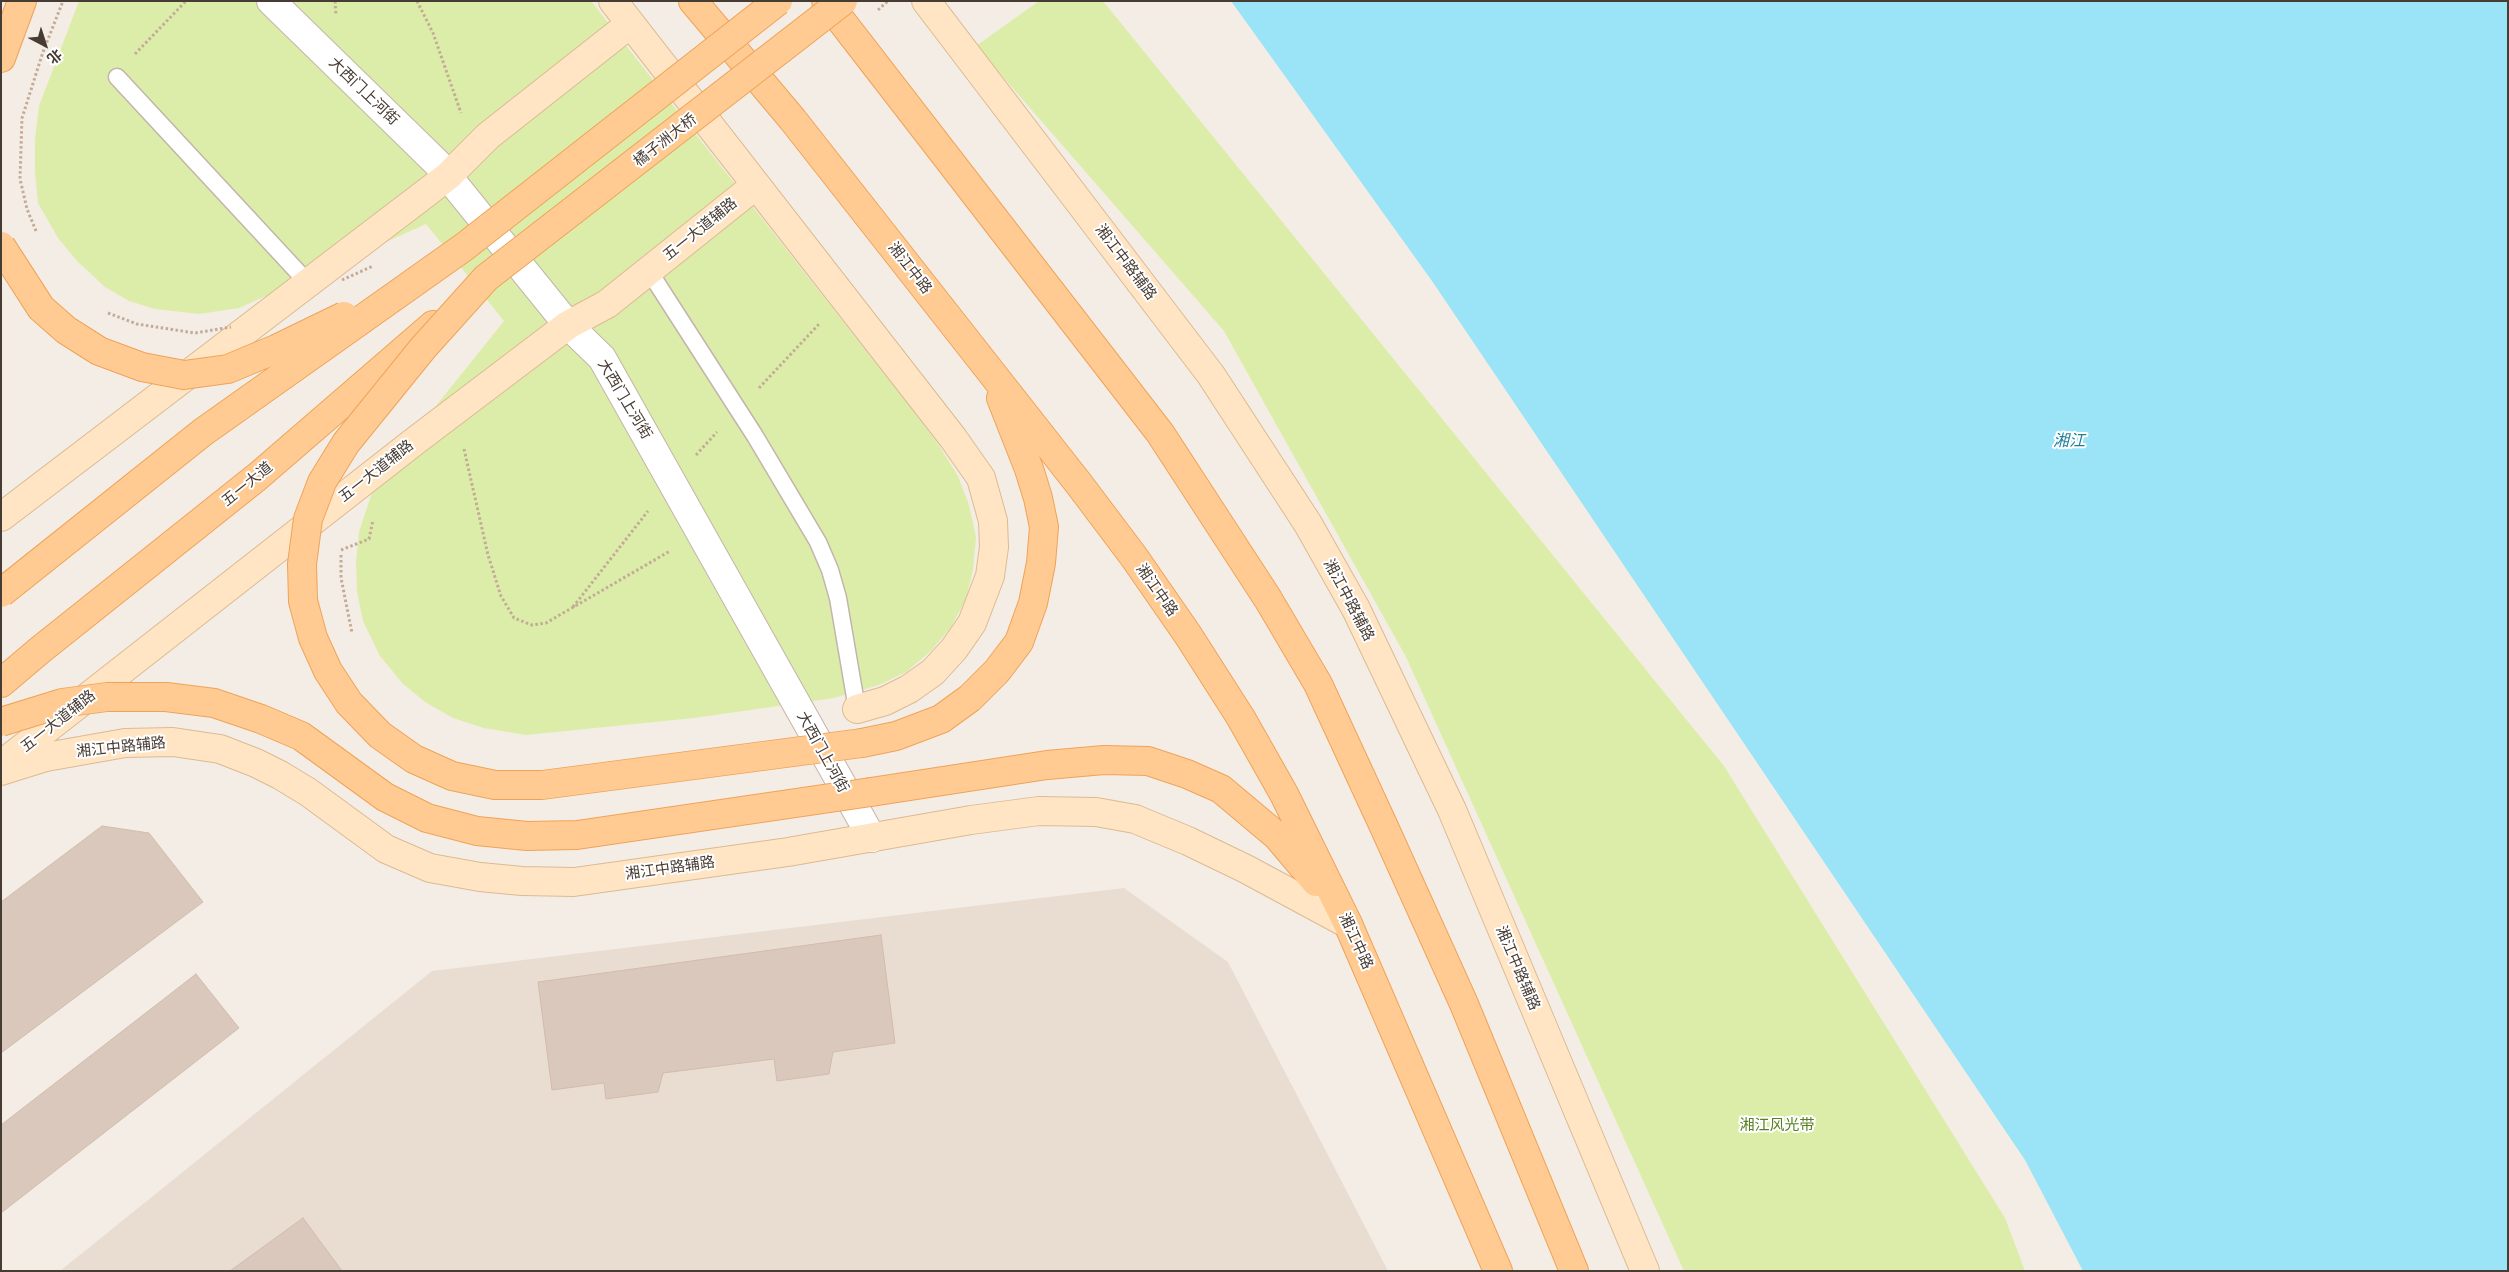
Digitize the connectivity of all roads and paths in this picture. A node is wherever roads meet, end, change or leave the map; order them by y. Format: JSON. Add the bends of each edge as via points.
{"nodes":[{"id":1,"x":22,"y":1,"type":"edge"},
{"id":2,"x":63,"y":1,"type":"edge"},
{"id":3,"x":186,"y":1,"type":"edge"},
{"id":4,"x":271,"y":1,"type":"edge"},
{"id":5,"x":418,"y":1,"type":"edge"},
{"id":6,"x":613,"y":1,"type":"edge"},
{"id":7,"x":694,"y":1,"type":"edge"},
{"id":8,"x":778,"y":1,"type":"edge"},
{"id":9,"x":826,"y":1,"type":"edge"},
{"id":10,"x":844,"y":1,"type":"edge"},
{"id":11,"x":888,"y":1,"type":"edge"},
{"id":12,"x":926,"y":1,"type":"edge"},
{"id":13,"x":873,"y":14,"type":"dead end"},
{"id":14,"x":630,"y":24,"type":"junction"},
{"id":15,"x":1,"y":58,"type":"edge"},
{"id":16,"x":118,"y":77,"type":"joint"},
{"id":17,"x":457,"y":167,"type":"junction"},
{"id":18,"x":756,"y":185,"type":"junction"},
{"id":19,"x":37,"y":234,"type":"dead end"},
{"id":20,"x":1,"y":246,"type":"edge"},
{"id":21,"x":464,"y":247,"type":"junction"},
{"id":22,"x":382,"y":262,"type":"dead end"},
{"id":23,"x":649,"y":271,"type":"junction"},
{"id":24,"x":486,"y":278,"type":"junction"},
{"id":25,"x":339,"y":282,"type":"dead end"},
{"id":26,"x":309,"y":284,"type":"junction"},
{"id":27,"x":844,"y":297,"type":"junction"},
{"id":28,"x":100,"y":308,"type":"dead end"},
{"id":29,"x":568,"y":325,"type":"junction"},
{"id":30,"x":236,"y":326,"type":"dead end"},
{"id":31,"x":990,"y":371,"type":"junction"},
{"id":32,"x":738,"y":410,"type":"junction"},
{"id":33,"x":455,"y":411,"type":"junction"},
{"id":34,"x":672,"y":480,"type":"junction"},
{"id":35,"x":1,"y":517,"type":"edge"},
{"id":36,"x":701,"y":534,"type":"junction"},
{"id":37,"x":342,"y":542,"type":"dead end"},
{"id":38,"x":1,"y":593,"type":"edge"},
{"id":39,"x":572,"y":609,"type":"junction"},
{"id":40,"x":354,"y":640,"type":"dead end"},
{"id":41,"x":1,"y":683,"type":"edge"},
{"id":42,"x":857,"y":708,"type":"joint"},
{"id":43,"x":1,"y":722,"type":"edge"},
{"id":44,"x":1,"y":765,"type":"edge"},
{"id":45,"x":1,"y":771,"type":"edge"},
{"id":46,"x":872,"y":838,"type":"junction"},
{"id":47,"x":1348,"y":924,"type":"junction"},
{"id":48,"x":1495,"y":1266,"type":"edge"},
{"id":49,"x":1574,"y":1271,"type":"edge"},
{"id":50,"x":1645,"y":1271,"type":"edge"}],
"edges":[{"from":1,"to":15,"type":"main road"},
{"from":2,"to":19,"type":"path","bridge":true,"via":[[22,118],[20,179]]},
{"from":3,"to":16,"type":"path","via":[[136,52]]},
{"from":4,"to":17,"type":"street","name":"大西门上河街","via":[[416,142]]},
{"from":5,"to":17,"type":"path","via":[[436,40],[465,124]]},
{"from":6,"to":14,"type":"street"},
{"from":7,"to":31,"type":"main road","name":"湘江中路","via":[[799,128]]},
{"from":8,"to":21,"type":"main road","bridge":true},
{"from":9,"to":49,"type":"main road","via":[[1160,433],[1273,607],[1318,684],[1385,829],[1464,1004]]},
{"from":10,"to":24,"type":"main road","name":"橘子洲大桥","bridge":true},
{"from":11,"to":13,"type":"path","bridge":true},
{"from":12,"to":50,"type":"street","name":"湘江中路辅路","via":[[1211,375],[1308,524],[1356,609],[1452,810]]},
{"from":14,"to":17,"type":"street","via":[[488,136]]},
{"from":14,"to":18,"type":"street"},
{"from":16,"to":26,"type":"lane"},
{"from":17,"to":26,"type":"street"},
{"from":17,"to":29,"type":"street","name":"大西门上河街"},
{"from":18,"to":23,"type":"street","name":"五一大道辅路"},
{"from":18,"to":27,"type":"street"},
{"from":20,"to":21,"type":"main road","bridge":true,"via":[[41,308],[66,330],[100,351],[142,367],[184,375],[228,369],[276,349],[359,309]]},
{"from":21,"to":38,"type":"main road","bridge":true,"via":[[203,432]]},
{"from":22,"to":25,"type":"path","bridge":true},
{"from":23,"to":29,"type":"street","name":"五一大道辅路","via":[[607,304]]},
{"from":23,"to":32,"type":"lane"},
{"from":24,"to":31,"type":"main road","bridge":true,"via":[[423,348],[346,443],[322,482],[308,519],[302,564],[303,601],[313,638],[328,671],[349,703],[380,735],[414,759],[452,776],[495,785],[542,785],[862,743],[896,736],[941,719],[970,698],[997,671],[1019,642],[1033,604],[1042,563],[1042,517],[1029,469]]},
{"from":24,"to":41,"type":"main road","name":"五一大道","bridge":true,"via":[[256,477]]},
{"from":26,"to":35,"type":"street"},
{"from":27,"to":32,"type":"path"},
{"from":27,"to":42,"type":"street","via":[[981,478],[993,521],[994,547],[983,598],[972,623],[954,649],[933,672],[909,689],[885,701]]},
{"from":28,"to":30,"type":"path","bridge":true,"via":[[137,324],[165,330],[195,333]]},
{"from":29,"to":33,"type":"street","name":"五一大道辅路"},
{"from":29,"to":34,"type":"street","name":"大西门上河街","via":[[602,358]]},
{"from":31,"to":47,"type":"main road","name":"湘江中路","via":[[1134,557],[1188,635],[1284,794]]},
{"from":32,"to":34,"type":"path"},
{"from":32,"to":42,"type":"lane","via":[[818,542],[830,570]]},
{"from":33,"to":39,"type":"path","via":[[488,556],[501,596],[514,618],[532,625],[546,623]]},
{"from":33,"to":44,"type":"street","name":"五一大道辅路"},
{"from":34,"to":36,"type":"street","name":"大西门上河街"},
{"from":34,"to":39,"type":"path"},
{"from":36,"to":39,"type":"path"},
{"from":36,"to":46,"type":"street","name":"大西门上河街"},
{"from":37,"to":40,"type":"path","bridge":true,"via":[[341,578]]},
{"from":43,"to":47,"type":"main road","bridge":true,"via":[[62,703],[107,697],[166,697],[214,703],[301,736],[385,796],[427,818],[477,831],[528,836],[577,835],[1047,765],[1104,760],[1148,761],[1187,774],[1227,794],[1277,836],[1308,870]]},
{"from":45,"to":46,"type":"street","name":"湘江中路辅路","via":[[46,757],[125,744],[173,742],[220,750],[256,762],[280,775],[358,830],[394,852],[430,868],[522,881],[574,882]]},
{"from":46,"to":47,"type":"street","name":"湘江中路辅路","via":[[1039,811],[1096,812],[1135,819],[1246,869]]},
{"from":47,"to":48,"type":"main road","name":"湘江中路"}]}
